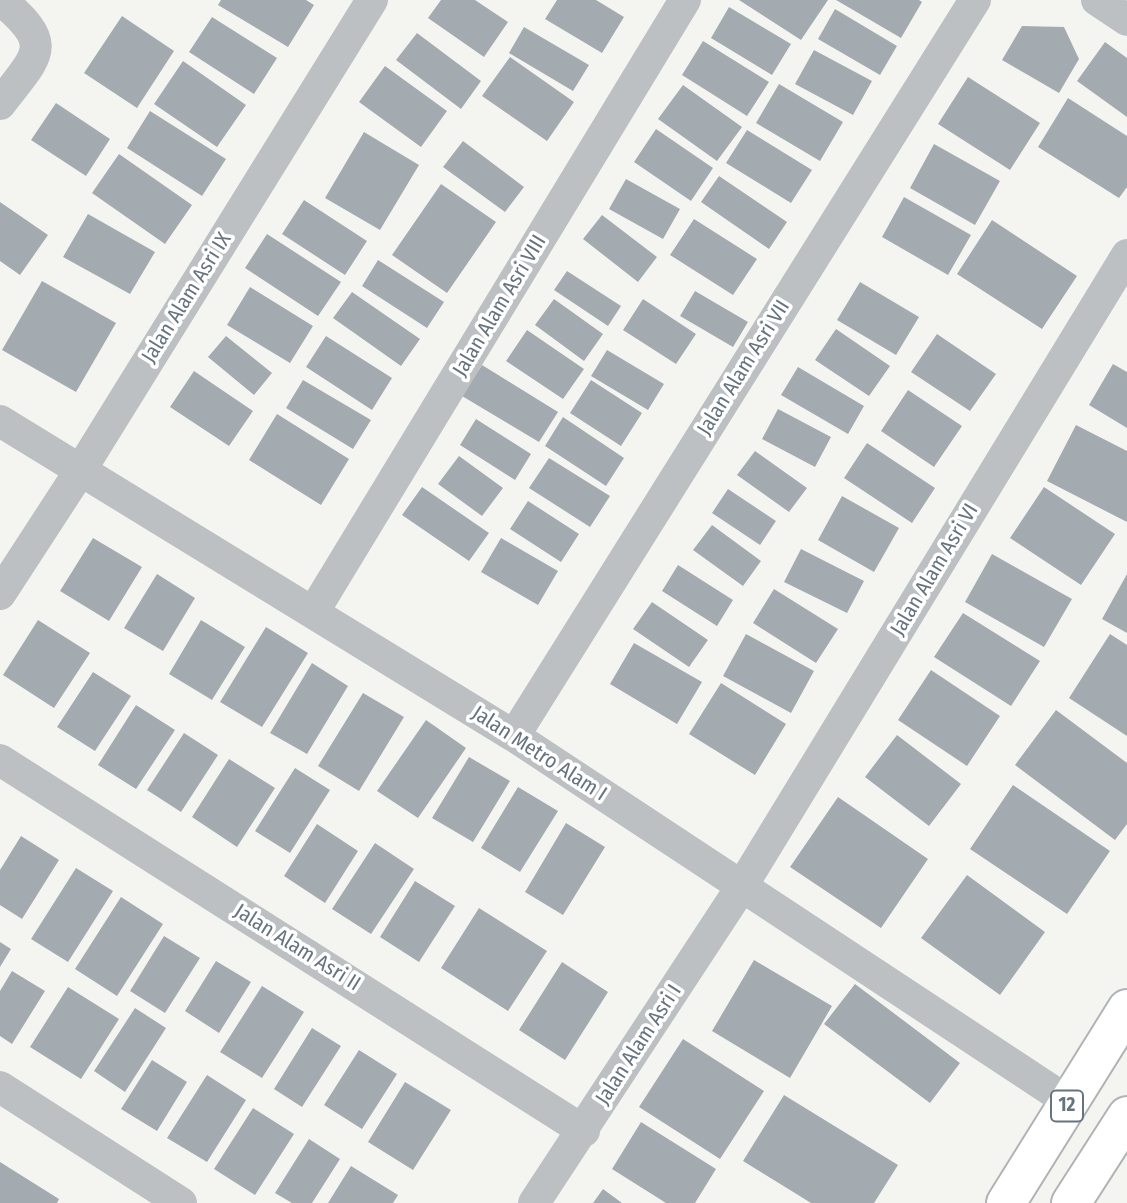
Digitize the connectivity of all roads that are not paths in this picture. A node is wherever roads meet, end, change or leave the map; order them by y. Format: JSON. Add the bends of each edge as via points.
{"nodes":[{"id":1,"x":1,"y":0,"type":"edge"},
{"id":2,"x":372,"y":0,"type":"edge"},
{"id":3,"x":685,"y":0,"type":"edge"},
{"id":4,"x":975,"y":0,"type":"edge"},
{"id":5,"x":1097,"y":0,"type":"edge"},
{"id":6,"x":1127,"y":20,"type":"edge"},
{"id":7,"x":0,"y":104,"type":"edge"},
{"id":8,"x":1127,"y":255,"type":"edge"},
{"id":9,"x":0,"y":421,"type":"edge"},
{"id":10,"x":80,"y":471,"type":"junction"},
{"id":11,"x":0,"y":594,"type":"edge"},
{"id":12,"x":314,"y":611,"type":"junction"},
{"id":13,"x":514,"y":736,"type":"junction"},
{"id":14,"x":3,"y":769,"type":"edge"},
{"id":15,"x":742,"y":886,"type":"junction"},
{"id":16,"x":1127,"y":1009,"type":"edge"},
{"id":17,"x":0,"y":1087,"type":"edge"},
{"id":18,"x":1069,"y":1102,"type":"junction"},
{"id":19,"x":1124,"y":1128,"type":"edge"},
{"id":20,"x":584,"y":1131,"type":"junction"},
{"id":21,"x":181,"y":1203,"type":"edge"},
{"id":22,"x":534,"y":1203,"type":"edge"},
{"id":23,"x":1006,"y":1203,"type":"edge"},
{"id":24,"x":1071,"y":1203,"type":"edge"}],
"edges":[{"from":1,"to":7,"type":"street","via":[[36,34],[37,49]]},
{"from":2,"to":10,"type":"street","name":"Jalan Alam Asri IX"},
{"from":3,"to":12,"type":"street","name":"Jalan Alam Asri VIII"},
{"from":4,"to":13,"type":"street","name":"Jalan Alam Asri VII"},
{"from":5,"to":6,"type":"street"},
{"from":8,"to":15,"type":"street","name":"Jalan Alam Asri VI"},
{"from":9,"to":10,"type":"street","name":"Jalan Metro Alam I"},
{"from":10,"to":11,"type":"street","name":"Jalan Alam Asri IX"},
{"from":10,"to":12,"type":"street","name":"Jalan Metro Alam I"},
{"from":12,"to":13,"type":"street","name":"Jalan Metro Alam I"},
{"from":13,"to":15,"type":"street","name":"Jalan Metro Alam I"},
{"from":14,"to":20,"type":"street","name":"Jalan Alam Asri II"},
{"from":15,"to":18,"type":"street","name":"Jalan Metro Alam I"},
{"from":15,"to":20,"type":"street","name":"Jalan Alam Asri I"},
{"from":16,"to":18,"type":"highway","number":"12"},
{"from":17,"to":21,"type":"street"},
{"from":18,"to":23,"type":"highway","number":"12"},
{"from":19,"to":24,"type":"highway"},
{"from":20,"to":22,"type":"street","name":"Jalan Alam Asri I"}]}
